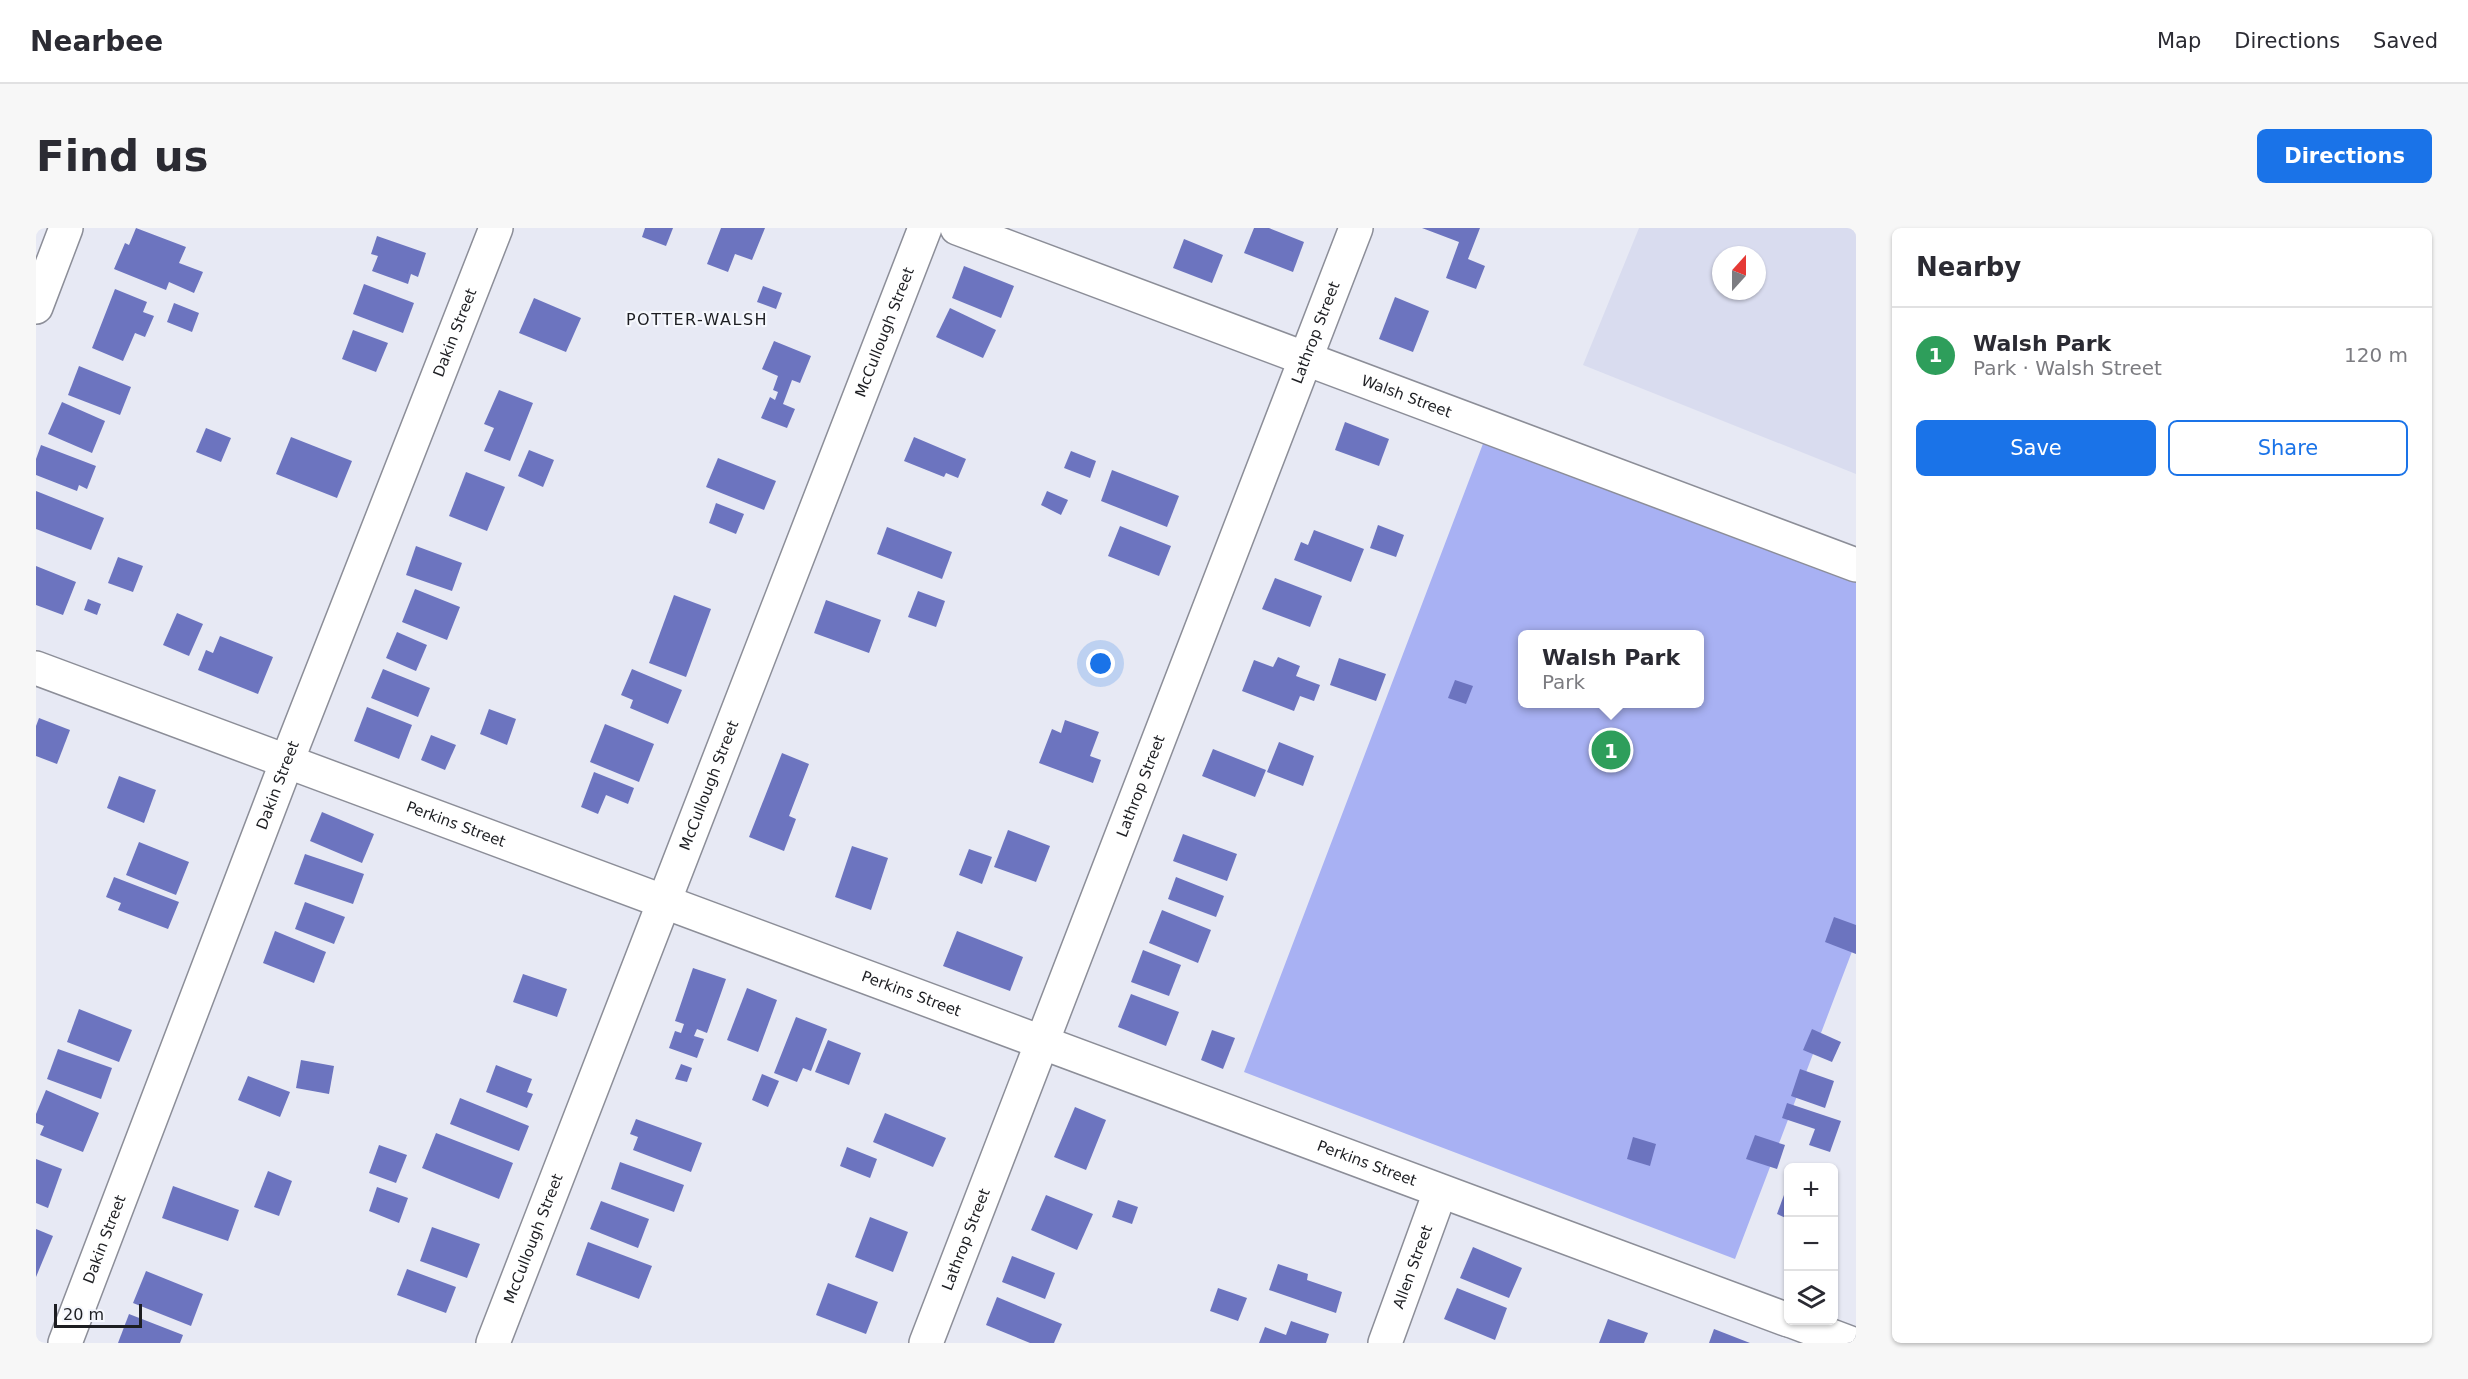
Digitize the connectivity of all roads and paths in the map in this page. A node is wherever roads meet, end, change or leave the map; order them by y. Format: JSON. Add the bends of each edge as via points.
{"nodes":[{"id":1,"x":66,"y":228,"type":"edge"},
{"id":2,"x":496,"y":228,"type":"edge"},
{"id":3,"x":925,"y":228,"type":"edge"},
{"id":4,"x":957,"y":228,"type":"edge"},
{"id":5,"x":1356,"y":228,"type":"edge"},
{"id":6,"x":36,"y":307,"type":"edge"},
{"id":7,"x":1306,"y":359,"type":"junction"},
{"id":8,"x":1856,"y":565,"type":"edge"},
{"id":9,"x":36,"y":668,"type":"edge"},
{"id":10,"x":287,"y":761,"type":"junction"},
{"id":11,"x":663,"y":901,"type":"junction"},
{"id":12,"x":1042,"y":1042,"type":"junction"},
{"id":13,"x":1440,"y":1192,"type":"junction"},
{"id":14,"x":1784,"y":1318,"type":"edge"},
{"id":15,"x":1802,"y":1325,"type":"edge"},
{"id":16,"x":65,"y":1343,"type":"edge"},
{"id":17,"x":494,"y":1343,"type":"edge"},
{"id":18,"x":926,"y":1343,"type":"edge"},
{"id":19,"x":1385,"y":1343,"type":"edge"},
{"id":20,"x":1850,"y":1343,"type":"edge"}],
"edges":[{"from":1,"to":6,"type":"street"},
{"from":2,"to":10,"type":"street","name":"Dakin Street"},
{"from":3,"to":11,"type":"street","name":"McCullough Street"},
{"from":4,"to":7,"type":"street","name":"Walsh Street"},
{"from":5,"to":7,"type":"street","name":"Lathrop Street"},
{"from":7,"to":8,"type":"street","name":"Walsh Street"},
{"from":7,"to":12,"type":"street","name":"Lathrop Street"},
{"from":9,"to":10,"type":"street","name":"Perkins Street"},
{"from":10,"to":11,"type":"street","name":"Perkins Street"},
{"from":10,"to":16,"type":"street","name":"Dakin Street"},
{"from":11,"to":12,"type":"street","name":"Perkins Street"},
{"from":11,"to":17,"type":"street","name":"McCullough Street"},
{"from":12,"to":13,"type":"street","name":"Perkins Street"},
{"from":12,"to":18,"type":"street","name":"Lathrop Street"},
{"from":13,"to":14,"type":"street","name":"Perkins Street"},
{"from":13,"to":19,"type":"street","name":"Allen Street"},
{"from":15,"to":20,"type":"street","name":"Perkins Street"}]}
